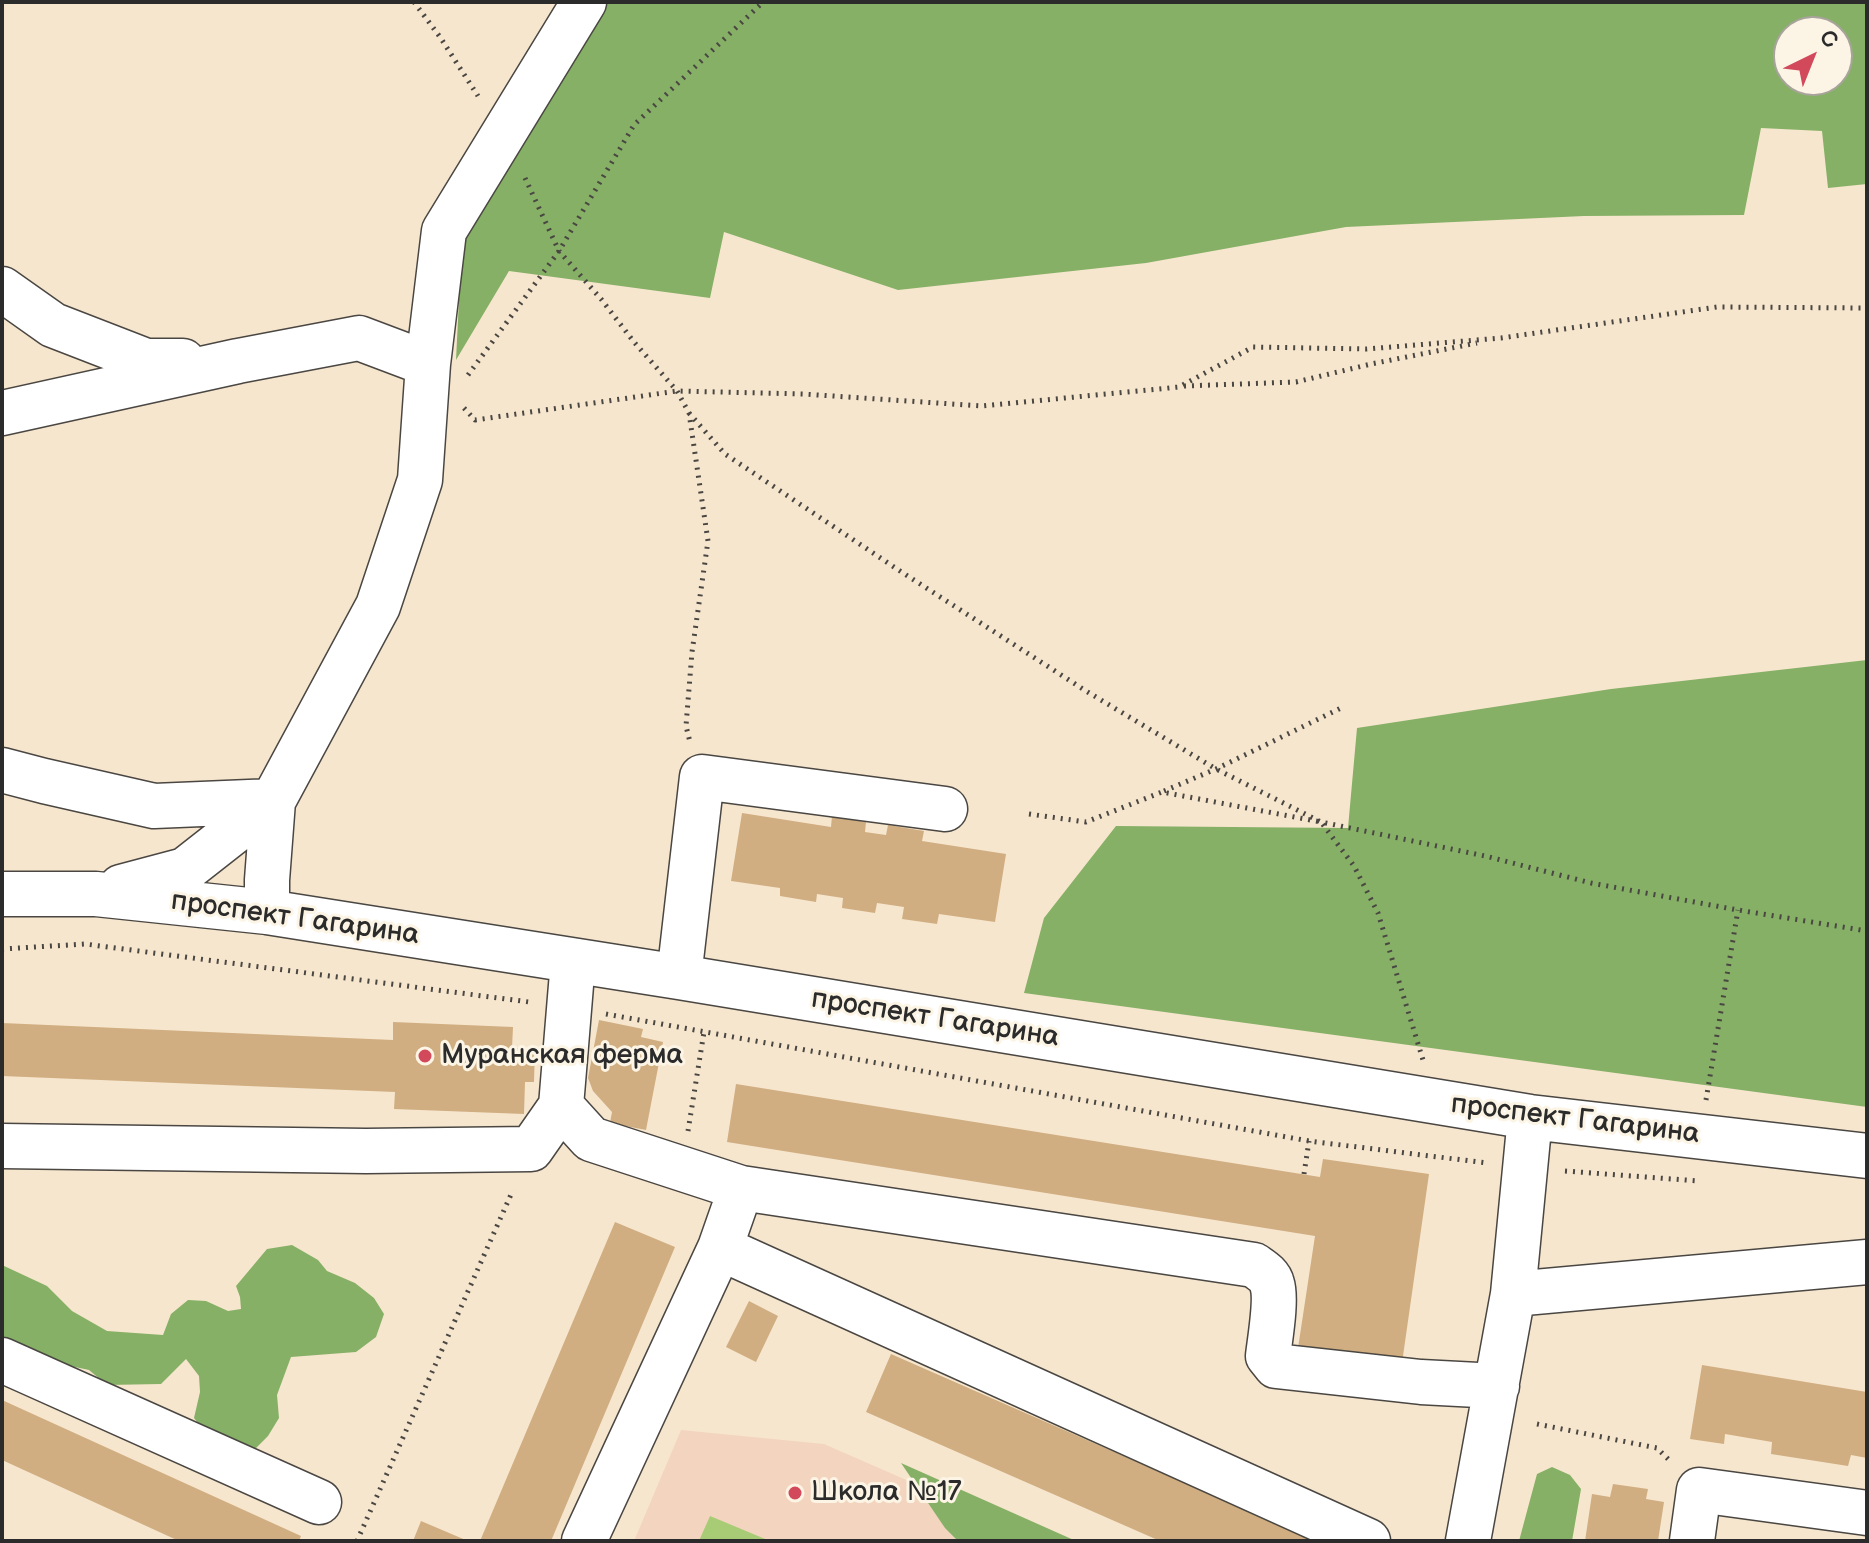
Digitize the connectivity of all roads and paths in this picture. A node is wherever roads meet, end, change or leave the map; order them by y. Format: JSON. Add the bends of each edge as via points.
{"nodes":[{"id":1,"x":414,"y":2,"type":"edge"},
{"id":2,"x":584,"y":2,"type":"edge"},
{"id":3,"x":763,"y":2,"type":"edge"},
{"id":4,"x":504,"y":133,"type":"junction"},
{"id":5,"x":559,"y":251,"type":"junction"},
{"id":6,"x":2,"y":289,"type":"edge"},
{"id":7,"x":1867,"y":308,"type":"edge"},
{"id":8,"x":1501,"y":338,"type":"junction"},
{"id":9,"x":238,"y":361,"type":"junction"},
{"id":10,"x":440,"y":379,"type":"junction"},
{"id":11,"x":1179,"y":387,"type":"junction"},
{"id":12,"x":677,"y":391,"type":"junction"},
{"id":13,"x":2,"y":413,"type":"edge"},
{"id":14,"x":689,"y":413,"type":"junction"},
{"id":15,"x":1341,"y":708,"type":"dead end"},
{"id":16,"x":1216,"y":769,"type":"junction"},
{"id":17,"x":2,"y":770,"type":"edge"},
{"id":18,"x":702,"y":777,"type":"junction"},
{"id":19,"x":1162,"y":792,"type":"junction"},
{"id":20,"x":273,"y":801,"type":"junction"},
{"id":21,"x":945,"y":809,"type":"dead end"},
{"id":22,"x":1029,"y":814,"type":"dead end"},
{"id":23,"x":1321,"y":822,"type":"junction"},
{"id":24,"x":2,"y":894,"type":"edge"},
{"id":25,"x":96,"y":894,"type":"junction"},
{"id":26,"x":1738,"y":910,"type":"junction"},
{"id":27,"x":267,"y":912,"type":"junction"},
{"id":28,"x":1867,"y":931,"type":"edge"},
{"id":29,"x":2,"y":949,"type":"edge"},
{"id":30,"x":573,"y":961,"type":"junction"},
{"id":31,"x":679,"y":977,"type":"junction"},
{"id":32,"x":569,"y":1008,"type":"junction"},
{"id":33,"x":1435,"y":1101,"type":"junction"},
{"id":34,"x":561,"y":1106,"type":"junction"},
{"id":35,"x":1530,"y":1117,"type":"junction"},
{"id":36,"x":1700,"y":1136,"type":"junction"},
{"id":37,"x":1309,"y":1141,"type":"junction"},
{"id":38,"x":2,"y":1146,"type":"edge"},
{"id":39,"x":531,"y":1149,"type":"junction"},
{"id":40,"x":1867,"y":1156,"type":"edge"},
{"id":41,"x":1526,"y":1168,"type":"junction"},
{"id":42,"x":1304,"y":1174,"type":"dead end"},
{"id":43,"x":1699,"y":1181,"type":"dead end"},
{"id":44,"x":741,"y":1188,"type":"junction"},
{"id":45,"x":720,"y":1248,"type":"junction"},
{"id":46,"x":1867,"y":1262,"type":"edge"},
{"id":47,"x":1513,"y":1294,"type":"junction"},
{"id":48,"x":2,"y":1360,"type":"edge"},
{"id":49,"x":1497,"y":1386,"type":"junction"},
{"id":50,"x":1537,"y":1424,"type":"dead end"},
{"id":51,"x":1699,"y":1490,"type":"junction"},
{"id":52,"x":319,"y":1502,"type":"dead end"},
{"id":53,"x":1867,"y":1513,"type":"edge"},
{"id":54,"x":357,"y":1541,"type":"edge"},
{"id":55,"x":584,"y":1541,"type":"edge"},
{"id":56,"x":1368,"y":1541,"type":"edge"},
{"id":57,"x":1468,"y":1541,"type":"edge"},
{"id":58,"x":1692,"y":1541,"type":"edge"}],
"edges":[{"from":1,"to":4,"type":"path"},
{"from":2,"to":4,"type":"street"},
{"from":3,"to":5,"type":"path","via":[[634,125]]},
{"from":4,"to":5,"type":"path"},
{"from":4,"to":10,"type":"street","via":[[444,231]]},
{"from":5,"to":10,"type":"path"},
{"from":5,"to":12,"type":"path"},
{"from":6,"to":9,"type":"street","via":[[53,325],[146,361]]},
{"from":7,"to":8,"type":"path","via":[[1717,307]]},
{"from":8,"to":11,"type":"path","via":[[1296,382]]},
{"from":8,"to":11,"type":"path","via":[[1367,349],[1253,347]]},
{"from":9,"to":10,"type":"street","via":[[359,338]]},
{"from":9,"to":13,"type":"street"},
{"from":10,"to":12,"type":"path","via":[[475,420]]},
{"from":10,"to":20,"type":"street","via":[[420,480],[378,606]]},
{"from":11,"to":12,"type":"path","via":[[982,406]]},
{"from":12,"to":14,"type":"path"},
{"from":14,"to":16,"type":"path","via":[[725,454],[1086,691]]},
{"from":14,"to":18,"type":"path","via":[[708,541],[686,726]]},
{"from":15,"to":16,"type":"path"},
{"from":16,"to":19,"type":"path"},
{"from":16,"to":23,"type":"path"},
{"from":17,"to":20,"type":"street","via":[[154,806]]},
{"from":18,"to":21,"type":"street"},
{"from":18,"to":31,"type":"street"},
{"from":19,"to":22,"type":"path","via":[[1086,822]]},
{"from":19,"to":23,"type":"path"},
{"from":20,"to":25,"type":"street","via":[[185,870]]},
{"from":20,"to":27,"type":"street"},
{"from":23,"to":26,"type":"path"},
{"from":23,"to":33,"type":"path","via":[[1354,866],[1378,913]]},
{"from":24,"to":25,"type":"street","name":"проспект Гагарина"},
{"from":25,"to":27,"type":"street","name":"проспект Гагарина"},
{"from":26,"to":28,"type":"path"},
{"from":26,"to":36,"type":"path"},
{"from":27,"to":30,"type":"street","name":"проспект Гагарина"},
{"from":29,"to":32,"type":"path","via":[[85,944]]},
{"from":30,"to":31,"type":"street","name":"проспект Гагарина"},
{"from":30,"to":32,"type":"street"},
{"from":31,"to":33,"type":"street","name":"проспект Гагарина"},
{"from":32,"to":34,"type":"street"},
{"from":32,"to":37,"type":"path"},
{"from":33,"to":35,"type":"street","name":"проспект Гагарина"},
{"from":34,"to":39,"type":"street"},
{"from":34,"to":44,"type":"street","via":[[591,1139]]},
{"from":35,"to":36,"type":"street","name":"проспект Гагарина"},
{"from":35,"to":41,"type":"street"},
{"from":36,"to":40,"type":"street","name":"проспект Гагарина"},
{"from":37,"to":41,"type":"path"},
{"from":37,"to":42,"type":"path"},
{"from":38,"to":39,"type":"street"},
{"from":39,"to":54,"type":"path"},
{"from":41,"to":43,"type":"path"},
{"from":41,"to":47,"type":"street"},
{"from":44,"to":45,"type":"street"},
{"from":44,"to":49,"type":"street","via":[[1254,1265],[1272,1284],[1268,1356],[1276,1366]]},
{"from":45,"to":55,"type":"street"},
{"from":45,"to":56,"type":"street"},
{"from":46,"to":47,"type":"street"},
{"from":47,"to":49,"type":"street"},
{"from":48,"to":52,"type":"street"},
{"from":49,"to":57,"type":"street"},
{"from":50,"to":51,"type":"path","via":[[1657,1448]]},
{"from":51,"to":53,"type":"street"},
{"from":51,"to":58,"type":"street"}]}
